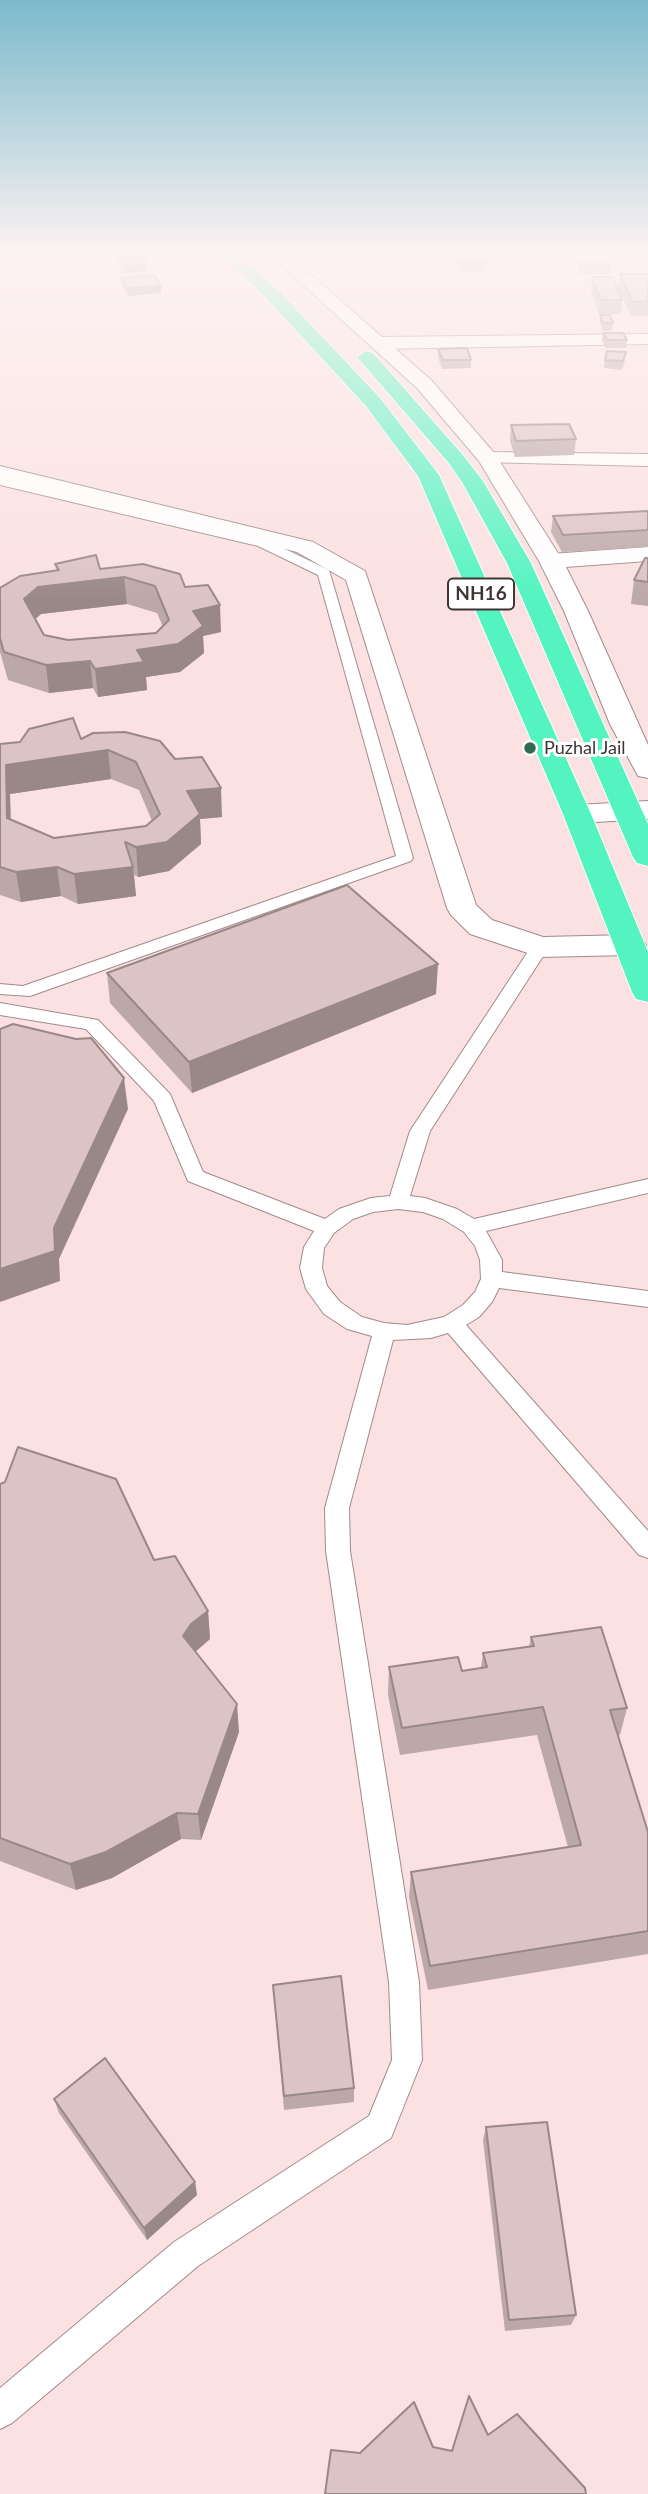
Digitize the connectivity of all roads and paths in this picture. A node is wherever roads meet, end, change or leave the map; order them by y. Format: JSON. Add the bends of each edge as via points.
{"nodes":[{"id":1,"x":342,"y":368,"type":"edge"},
{"id":2,"x":377,"y":368,"type":"edge"},
{"id":3,"x":407,"y":368,"type":"edge"},
{"id":4,"x":488,"y":458,"type":"junction"},
{"id":5,"x":648,"y":460,"type":"edge"},
{"id":6,"x":0,"y":472,"type":"edge"},
{"id":7,"x":0,"y":481,"type":"edge"},
{"id":8,"x":648,"y":554,"type":"edge"},
{"id":9,"x":551,"y":561,"type":"junction"},
{"id":10,"x":648,"y":770,"type":"edge"},
{"id":11,"x":638,"y":811,"type":"edge"},
{"id":12,"x":577,"y":814,"type":"junction"},
{"id":13,"x":648,"y":857,"type":"edge"},
{"id":14,"x":630,"y":945,"type":"junction"},
{"id":15,"x":540,"y":947,"type":"junction"},
{"id":16,"x":0,"y":989,"type":"edge"},
{"id":17,"x":648,"y":992,"type":"edge"},
{"id":18,"x":0,"y":1009,"type":"edge"},
{"id":19,"x":648,"y":1186,"type":"edge"},
{"id":20,"x":398,"y":1202,"type":"junction"},
{"id":21,"x":471,"y":1227,"type":"junction"},
{"id":22,"x":327,"y":1228,"type":"junction"},
{"id":23,"x":492,"y":1279,"type":"junction"},
{"id":24,"x":648,"y":1299,"type":"edge"},
{"id":25,"x":452,"y":1323,"type":"junction"},
{"id":26,"x":384,"y":1331,"type":"junction"},
{"id":27,"x":648,"y":1548,"type":"edge"},
{"id":28,"x":0,"y":2411,"type":"edge"}],
"edges":[{"from":1,"to":12,"type":"highway","number":"NH16","via":[[428,475]]},
{"from":2,"to":11,"type":"highway","number":"NH16","via":[[472,481],[519,563]]},
{"from":3,"to":4,"type":"street"},
{"from":4,"to":5,"type":"street"},
{"from":4,"to":9,"type":"street"},
{"from":6,"to":15,"type":"street","via":[[305,547],[357,576],[462,908],[481,927]]},
{"from":7,"to":16,"type":"lane","via":[[261,543],[324,573],[405,858],[24,992]]},
{"from":8,"to":9,"type":"street"},
{"from":9,"to":10,"type":"street"},
{"from":11,"to":12,"type":"street"},
{"from":11,"to":13,"type":"highway","number":"NH16"},
{"from":12,"to":14,"type":"highway","number":"NH16"},
{"from":14,"to":15,"type":"street"},
{"from":14,"to":17,"type":"highway","number":"NH16"},
{"from":15,"to":20,"type":"lane","via":[[420,1131]]},
{"from":18,"to":22,"type":"lane","via":[[92,1024],[163,1098],[195,1176]]},
{"from":19,"to":21,"type":"lane"},
{"from":20,"to":21,"type":"lane","via":[[450,1213]]},
{"from":20,"to":22,"type":"lane","via":[[346,1214]]},
{"from":21,"to":23,"type":"lane","via":[[484,1242]]},
{"from":22,"to":26,"type":"lane","via":[[314,1247],[311,1268],[317,1289],[332,1308],[355,1323]]},
{"from":23,"to":24,"type":"lane"},
{"from":23,"to":25,"type":"lane","via":[[471,1311]]},
{"from":25,"to":26,"type":"lane","via":[[407,1333]]},
{"from":25,"to":27,"type":"lane"},
{"from":26,"to":28,"type":"lane","via":[[337,1508],[340,1564],[404,1982],[407,2060],[380,2127],[186,2254]]}]}
